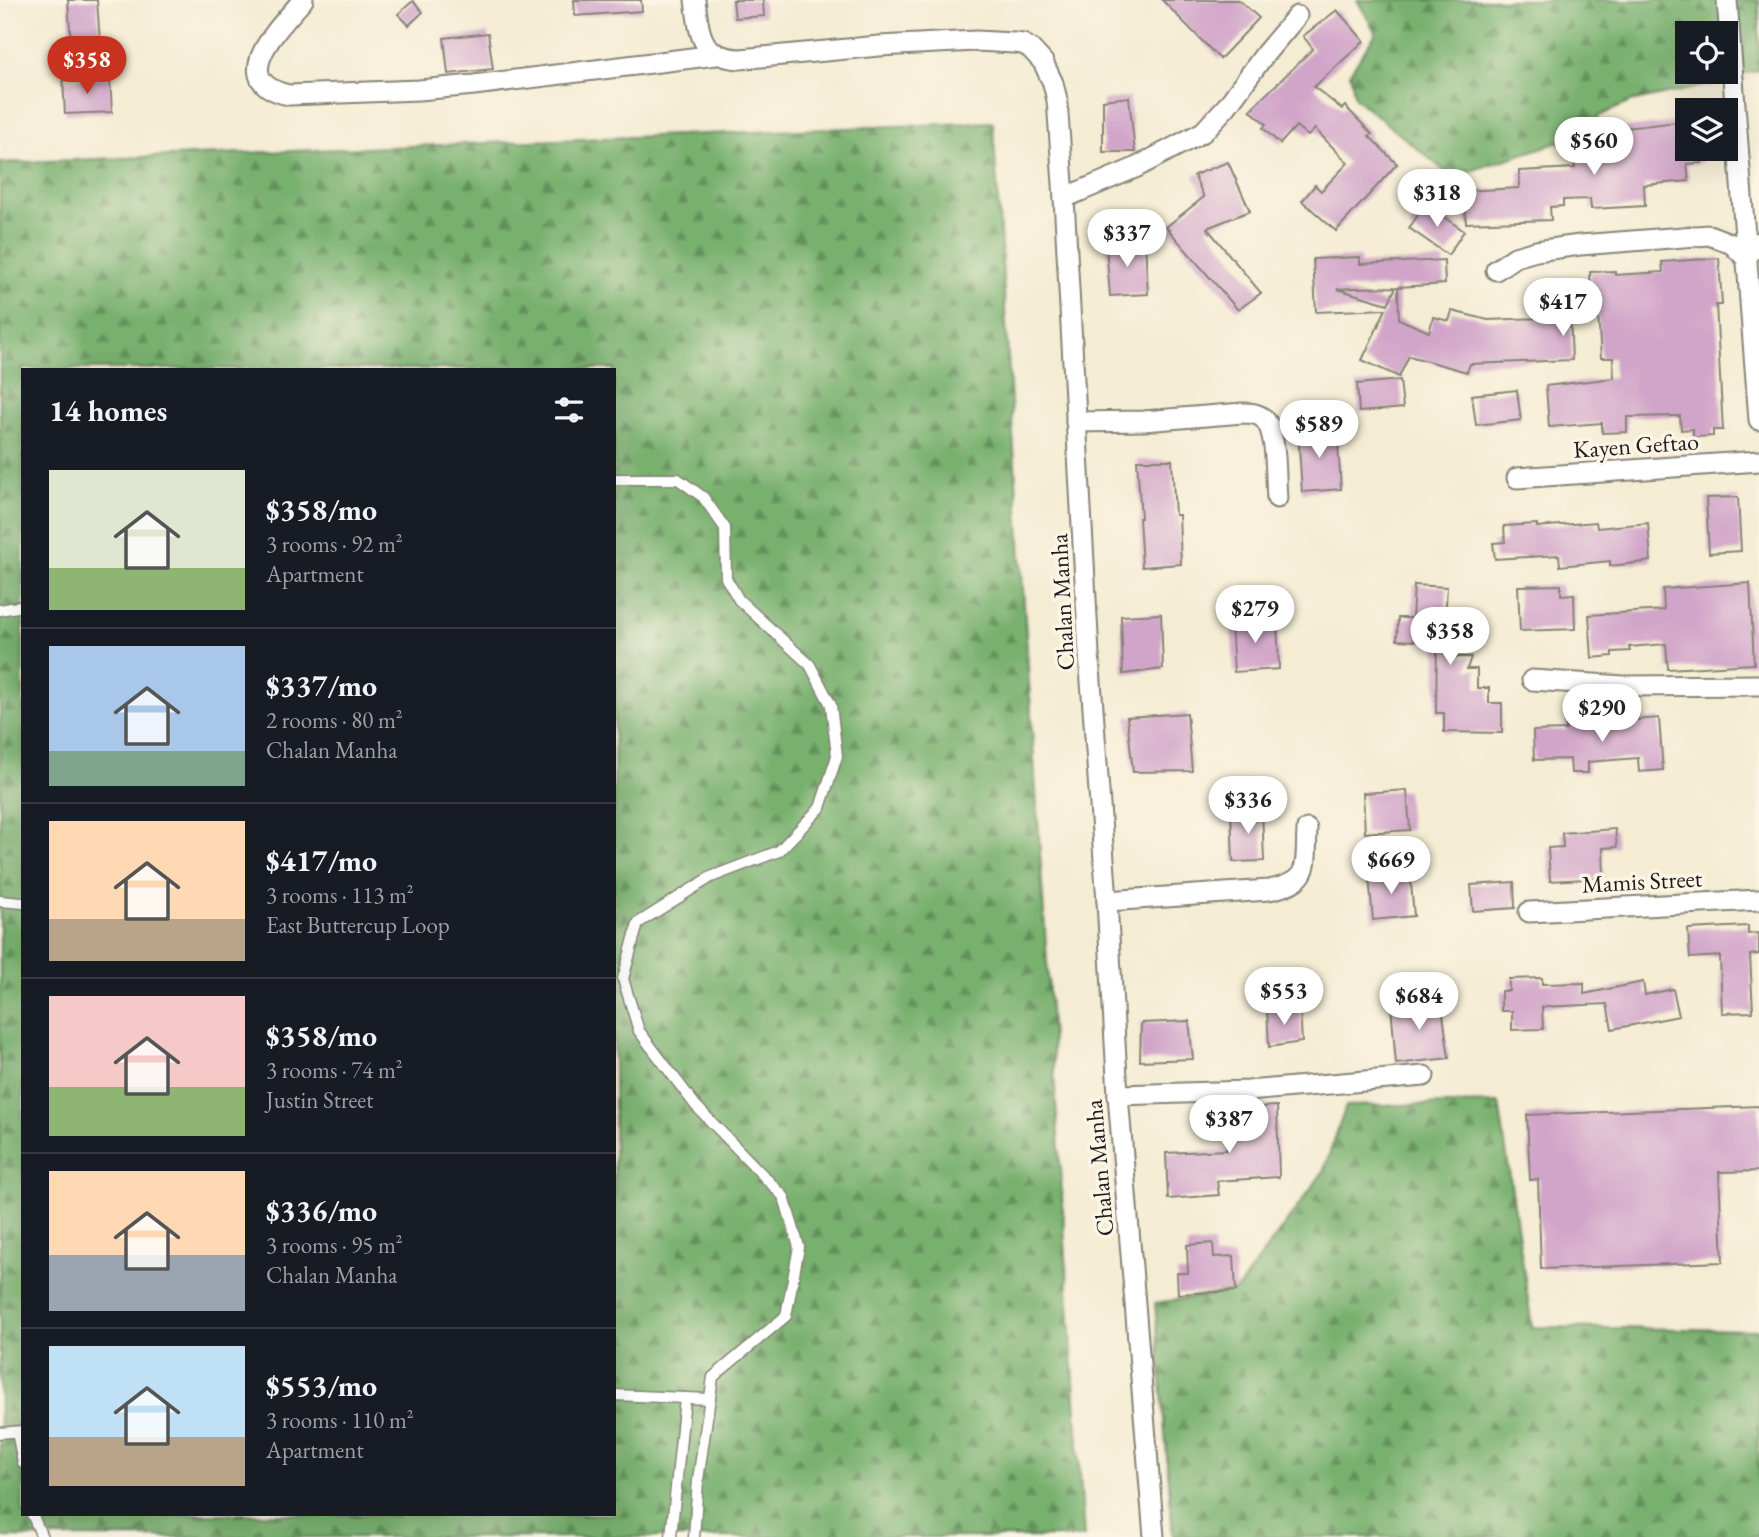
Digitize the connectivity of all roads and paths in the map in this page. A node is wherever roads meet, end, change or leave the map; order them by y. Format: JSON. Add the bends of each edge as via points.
{"nodes":[{"id":1,"x":303,"y":0,"type":"edge"},
{"id":2,"x":695,"y":0,"type":"edge"},
{"id":3,"x":1727,"y":0,"type":"edge"},
{"id":4,"x":1297,"y":16,"type":"dead end"},
{"id":5,"x":716,"y":55,"type":"junction"},
{"id":6,"x":1064,"y":198,"type":"junction"},
{"id":7,"x":1759,"y":242,"type":"edge"},
{"id":8,"x":1746,"y":258,"type":"junction"},
{"id":9,"x":1496,"y":270,"type":"dead end"},
{"id":10,"x":1757,"y":372,"type":"edge"},
{"id":11,"x":1759,"y":420,"type":"edge"},
{"id":12,"x":1076,"y":422,"type":"junction"},
{"id":13,"x":1759,"y":461,"type":"edge"},
{"id":14,"x":1517,"y":478,"type":"dead end"},
{"id":15,"x":616,"y":479,"type":"edge"},
{"id":16,"x":1277,"y":498,"type":"dead end"},
{"id":17,"x":21,"y":607,"type":"edge"},
{"id":18,"x":0,"y":610,"type":"edge"},
{"id":19,"x":1532,"y":680,"type":"dead end"},
{"id":20,"x":1759,"y":685,"type":"edge"},
{"id":21,"x":1307,"y":829,"type":"dead end"},
{"id":22,"x":1759,"y":900,"type":"edge"},
{"id":23,"x":0,"y":901,"type":"edge"},
{"id":24,"x":1107,"y":901,"type":"junction"},
{"id":25,"x":21,"y":903,"type":"edge"},
{"id":26,"x":1529,"y":912,"type":"dead end"},
{"id":27,"x":1423,"y":1076,"type":"dead end"},
{"id":28,"x":1118,"y":1095,"type":"junction"},
{"id":29,"x":616,"y":1395,"type":"edge"},
{"id":30,"x":685,"y":1398,"type":"junction"},
{"id":31,"x":710,"y":1399,"type":"junction"},
{"id":32,"x":20,"y":1432,"type":"edge"},
{"id":33,"x":0,"y":1433,"type":"edge"},
{"id":34,"x":33,"y":1516,"type":"edge"},
{"id":35,"x":42,"y":1537,"type":"edge"},
{"id":36,"x":671,"y":1537,"type":"edge"},
{"id":37,"x":694,"y":1537,"type":"edge"},
{"id":38,"x":1154,"y":1537,"type":"edge"}],
"edges":[{"from":1,"to":5,"type":"street","via":[[257,64],[258,78],[265,86],[289,96],[460,86]]},
{"from":2,"to":5,"type":"street","via":[[703,42]]},
{"from":3,"to":8,"type":"street"},
{"from":4,"to":6,"type":"street","via":[[1203,132]]},
{"from":5,"to":6,"type":"street","name":"Chalan Manha","via":[[740,59],[879,46],[976,41],[1023,44],[1043,62],[1053,83]]},
{"from":6,"to":12,"type":"street","name":"Chalan Manha"},
{"from":7,"to":8,"type":"street"},
{"from":8,"to":9,"type":"street","via":[[1726,241],[1702,236],[1536,251],[1515,257]]},
{"from":8,"to":10,"type":"street"},
{"from":10,"to":11,"type":"street"},
{"from":12,"to":16,"type":"street","via":[[1256,414],[1267,423],[1272,437]]},
{"from":12,"to":24,"type":"street","name":"Chalan Manha"},
{"from":13,"to":14,"type":"street","name":"Kayen Geftao"},
{"from":15,"to":31,"type":"lane","via":[[678,479],[703,497],[725,528],[726,578],[739,600],[810,664],[831,705],[837,756],[820,808],[779,851],[711,877],[638,923],[623,979],[639,1031],[696,1106],[783,1197],[799,1247],[786,1316],[713,1377]]},
{"from":17,"to":18,"type":"lane"},
{"from":19,"to":20,"type":"street","via":[[1624,686]]},
{"from":21,"to":24,"type":"street","via":[[1303,872],[1298,881],[1285,887]]},
{"from":22,"to":26,"type":"street","name":"Mamis Street"},
{"from":23,"to":25,"type":"lane"},
{"from":24,"to":28,"type":"street","name":"Chalan Manha"},
{"from":27,"to":28,"type":"street","via":[[1248,1091]]},
{"from":28,"to":38,"type":"street","name":"Chalan Manha"},
{"from":29,"to":30,"type":"lane"},
{"from":30,"to":31,"type":"lane"},
{"from":30,"to":36,"type":"lane"},
{"from":31,"to":37,"type":"lane"},
{"from":32,"to":33,"type":"lane"},
{"from":34,"to":35,"type":"lane"}]}
